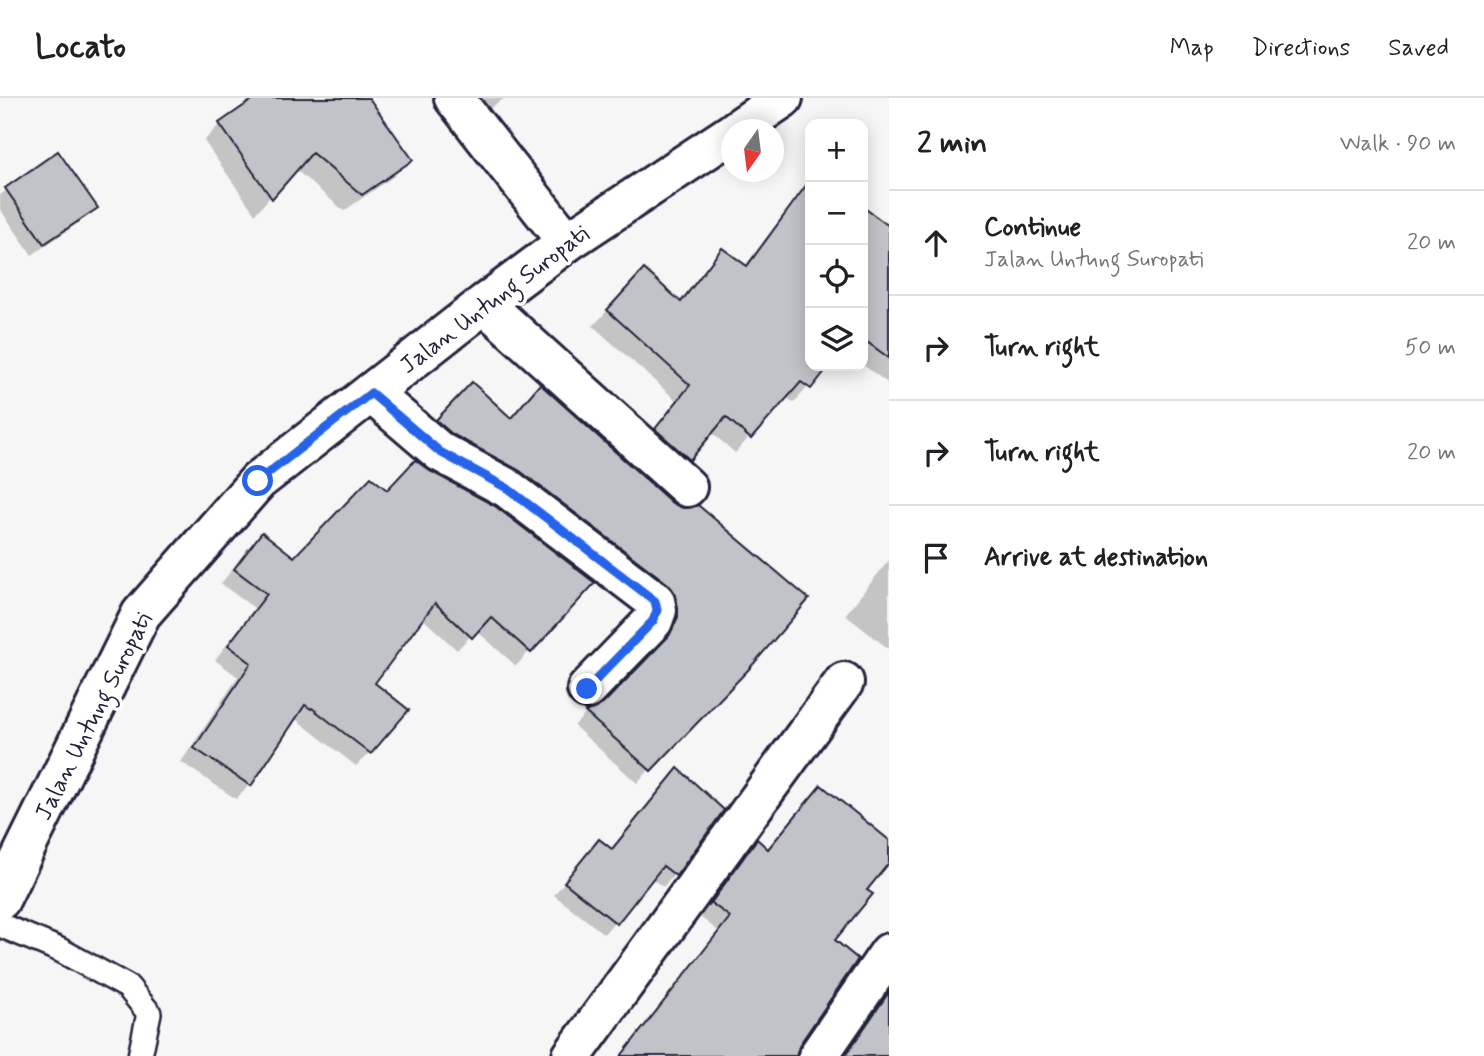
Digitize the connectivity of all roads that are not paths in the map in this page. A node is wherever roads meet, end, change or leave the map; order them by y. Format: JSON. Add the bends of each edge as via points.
{"nodes":[{"id":1,"x":454,"y":98,"type":"edge"},
{"id":2,"x":783,"y":98,"type":"edge"},
{"id":3,"x":752,"y":119,"type":"edge"},
{"id":4,"x":721,"y":140,"type":"edge"},
{"id":5,"x":567,"y":242,"type":"junction"},
{"id":6,"x":484,"y":304,"type":"junction"},
{"id":7,"x":371,"y":393,"type":"junction"},
{"id":8,"x":687,"y":487,"type":"dead end"},
{"id":9,"x":844,"y":682,"type":"dead end"},
{"id":10,"x":587,"y":689,"type":"dead end"},
{"id":11,"x":0,"y":900,"type":"edge"},
{"id":12,"x":0,"y":925,"type":"edge"},
{"id":13,"x":889,"y":953,"type":"edge"},
{"id":14,"x":140,"y":1056,"type":"edge"},
{"id":15,"x":572,"y":1056,"type":"edge"},
{"id":16,"x":818,"y":1056,"type":"edge"}],
"edges":[{"from":1,"to":5,"type":"street"},
{"from":2,"to":3,"type":"street"},
{"from":4,"to":5,"type":"street","name":"Jalan Untung Suropati"},
{"from":5,"to":6,"type":"street","name":"Jalan Untung Suropati"},
{"from":6,"to":7,"type":"street","name":"Jalan Untung Suropati"},
{"from":6,"to":8,"type":"street"},
{"from":7,"to":10,"type":"street","via":[[440,452],[507,488],[655,601],[653,621]]},
{"from":7,"to":11,"type":"street","name":"Jalan Untung Suropati","via":[[258,481],[141,614]]},
{"from":9,"to":15,"type":"street"},
{"from":12,"to":14,"type":"lane","via":[[60,950],[128,987],[149,1013]]},
{"from":13,"to":16,"type":"street"}]}
